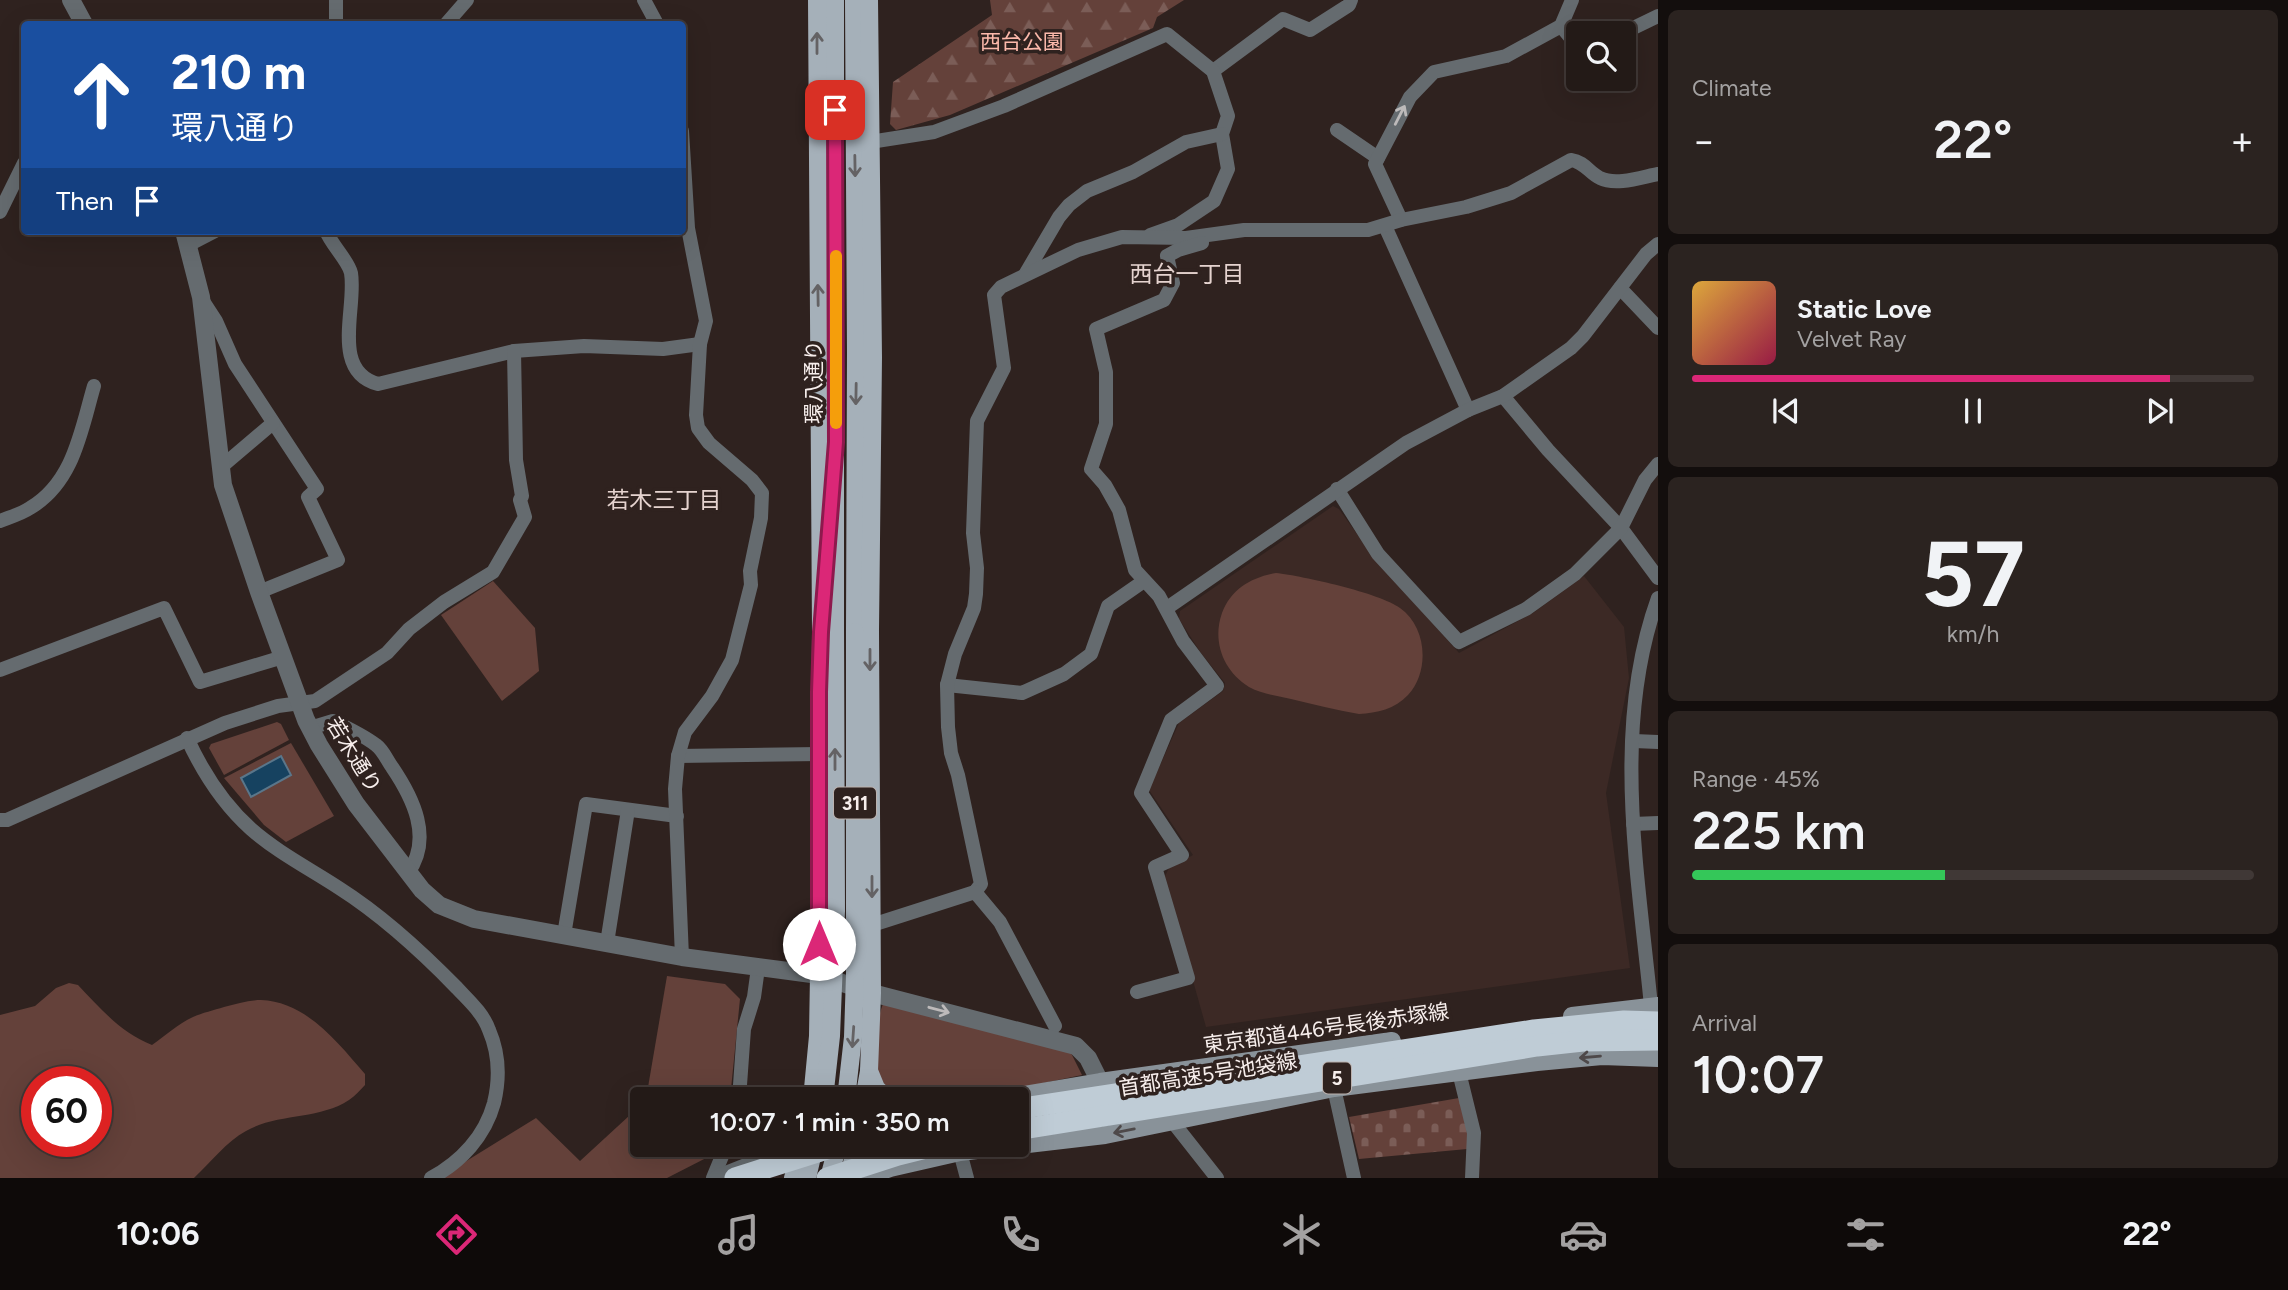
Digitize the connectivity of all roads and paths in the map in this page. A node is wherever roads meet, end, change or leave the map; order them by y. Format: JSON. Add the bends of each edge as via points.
{"nodes":[{"id":1,"x":71,"y":0,"type":"edge"},
{"id":2,"x":336,"y":0,"type":"edge"},
{"id":3,"x":644,"y":0,"type":"edge"},
{"id":4,"x":817,"y":0,"type":"edge"},
{"id":5,"x":835,"y":0,"type":"edge"},
{"id":6,"x":854,"y":0,"type":"edge"},
{"id":7,"x":869,"y":0,"type":"edge"},
{"id":8,"x":1351,"y":0,"type":"edge"},
{"id":9,"x":1573,"y":0,"type":"edge"},
{"id":10,"x":461,"y":1,"type":"edge"},
{"id":11,"x":1658,"y":16,"type":"edge"},
{"id":12,"x":82,"y":21,"type":"edge"},
{"id":13,"x":336,"y":21,"type":"edge"},
{"id":14,"x":448,"y":21,"type":"edge"},
{"id":15,"x":655,"y":21,"type":"edge"},
{"id":16,"x":1561,"y":26,"type":"junction"},
{"id":17,"x":1636,"y":27,"type":"edge"},
{"id":18,"x":1566,"y":32,"type":"edge"},
{"id":19,"x":1213,"y":71,"type":"junction"},
{"id":20,"x":1337,"y":130,"type":"dead end"},
{"id":21,"x":1222,"y":134,"type":"junction"},
{"id":22,"x":870,"y":142,"type":"junction"},
{"id":23,"x":1378,"y":158,"type":"junction"},
{"id":24,"x":21,"y":169,"type":"edge"},
{"id":25,"x":1658,"y":174,"type":"edge"},
{"id":26,"x":686,"y":196,"type":"edge"},
{"id":27,"x":0,"y":212,"type":"edge"},
{"id":28,"x":1401,"y":220,"type":"junction"},
{"id":29,"x":1385,"y":226,"type":"junction"},
{"id":30,"x":1222,"y":233,"type":"junction"},
{"id":31,"x":328,"y":235,"type":"edge"},
{"id":32,"x":186,"y":238,"type":"edge"},
{"id":33,"x":1142,"y":238,"type":"junction"},
{"id":34,"x":1658,"y":244,"type":"edge"},
{"id":35,"x":1025,"y":275,"type":"junction"},
{"id":36,"x":1620,"y":288,"type":"junction"},
{"id":37,"x":201,"y":297,"type":"junction"},
{"id":38,"x":1658,"y":328,"type":"edge"},
{"id":39,"x":700,"y":344,"type":"junction"},
{"id":40,"x":514,"y":351,"type":"junction"},
{"id":41,"x":94,"y":386,"type":"dead end"},
{"id":42,"x":1503,"y":396,"type":"junction"},
{"id":43,"x":1468,"y":410,"type":"junction"},
{"id":44,"x":273,"y":424,"type":"junction"},
{"id":45,"x":827,"y":442,"type":"junction"},
{"id":46,"x":863,"y":444,"type":"junction"},
{"id":47,"x":1658,"y":464,"type":"edge"},
{"id":48,"x":220,"y":468,"type":"junction"},
{"id":49,"x":1337,"y":489,"type":"junction"},
{"id":50,"x":0,"y":521,"type":"edge"},
{"id":51,"x":1621,"y":528,"type":"junction"},
{"id":52,"x":1658,"y":578,"type":"edge"},
{"id":53,"x":1143,"y":581,"type":"junction"},
{"id":54,"x":259,"y":592,"type":"junction"},
{"id":55,"x":1658,"y":598,"type":"edge"},
{"id":56,"x":1167,"y":608,"type":"junction"},
{"id":57,"x":828,"y":630,"type":"junction"},
{"id":58,"x":863,"y":632,"type":"junction"},
{"id":59,"x":1651,"y":646,"type":"edge"},
{"id":60,"x":283,"y":657,"type":"junction"},
{"id":61,"x":0,"y":670,"type":"edge"},
{"id":62,"x":947,"y":685,"type":"junction"},
{"id":63,"x":300,"y":703,"type":"junction"},
{"id":64,"x":310,"y":728,"type":"junction"},
{"id":65,"x":187,"y":738,"type":"junction"},
{"id":66,"x":1634,"y":741,"type":"junction"},
{"id":67,"x":1658,"y":742,"type":"edge"},
{"id":68,"x":819,"y":754,"type":"junction"},
{"id":69,"x":678,"y":756,"type":"junction"},
{"id":70,"x":628,"y":810,"type":"junction"},
{"id":71,"x":677,"y":816,"type":"junction"},
{"id":72,"x":0,"y":820,"type":"edge"},
{"id":73,"x":1658,"y":823,"type":"edge"},
{"id":74,"x":1633,"y":824,"type":"junction"},
{"id":75,"x":408,"y":873,"type":"junction"},
{"id":76,"x":975,"y":892,"type":"junction"},
{"id":77,"x":1658,"y":915,"type":"edge"},
{"id":78,"x":1642,"y":917,"type":"junction"},
{"id":79,"x":872,"y":925,"type":"junction"},
{"id":80,"x":819,"y":927,"type":"junction"},
{"id":81,"x":564,"y":935,"type":"junction"},
{"id":82,"x":607,"y":943,"type":"junction"},
{"id":83,"x":682,"y":957,"type":"junction"},
{"id":84,"x":758,"y":968,"type":"junction"},
{"id":85,"x":819,"y":975,"type":"junction"},
{"id":86,"x":1137,"y":992,"type":"dead end"},
{"id":87,"x":872,"y":993,"type":"junction"},
{"id":88,"x":1656,"y":1011,"type":"edge"},
{"id":89,"x":1055,"y":1026,"type":"dead end"},
{"id":90,"x":1658,"y":1040,"type":"edge"},
{"id":91,"x":1658,"y":1058,"type":"edge"},
{"id":92,"x":869,"y":1071,"type":"junction"},
{"id":93,"x":1460,"y":1072,"type":"junction"},
{"id":94,"x":1100,"y":1082,"type":"junction"},
{"id":95,"x":740,"y":1087,"type":"edge"},
{"id":96,"x":813,"y":1087,"type":"edge"},
{"id":97,"x":825,"y":1087,"type":"edge"},
{"id":98,"x":847,"y":1087,"type":"edge"},
{"id":99,"x":866,"y":1087,"type":"edge"},
{"id":100,"x":876,"y":1087,"type":"edge"},
{"id":101,"x":1334,"y":1088,"type":"junction"},
{"id":102,"x":1029,"y":1094,"type":"edge"},
{"id":103,"x":1029,"y":1107,"type":"edge"},
{"id":104,"x":1172,"y":1121,"type":"junction"},
{"id":105,"x":1029,"y":1128,"type":"edge"},
{"id":106,"x":1029,"y":1141,"type":"edge"},
{"id":107,"x":722,"y":1157,"type":"edge"},
{"id":108,"x":770,"y":1157,"type":"edge"},
{"id":109,"x":800,"y":1157,"type":"edge"},
{"id":110,"x":800,"y":1157,"type":"edge"},
{"id":111,"x":812,"y":1157,"type":"edge"},
{"id":112,"x":836,"y":1157,"type":"edge"},
{"id":113,"x":853,"y":1157,"type":"edge"},
{"id":114,"x":892,"y":1157,"type":"edge"},
{"id":115,"x":924,"y":1157,"type":"edge"},
{"id":116,"x":956,"y":1157,"type":"edge"},
{"id":117,"x":431,"y":1178,"type":"edge"},
{"id":118,"x":715,"y":1178,"type":"edge"},
{"id":119,"x":735,"y":1178,"type":"edge"},
{"id":120,"x":793,"y":1178,"type":"edge"},
{"id":121,"x":807,"y":1178,"type":"edge"},
{"id":122,"x":828,"y":1178,"type":"edge"},
{"id":123,"x":849,"y":1178,"type":"edge"},
{"id":124,"x":863,"y":1178,"type":"edge"},
{"id":125,"x":967,"y":1178,"type":"edge"},
{"id":126,"x":1217,"y":1178,"type":"edge"},
{"id":127,"x":1354,"y":1178,"type":"edge"},
{"id":128,"x":1472,"y":1178,"type":"edge"}],
"edges":[{"from":1,"to":12,"type":"street"},
{"from":2,"to":13,"type":"street"},
{"from":3,"to":15,"type":"street"},
{"from":45,"to":4,"type":"main road","one_way":true},
{"from":5,"to":45,"type":"main road","name":"環八通り","number":"311"},
{"from":6,"to":46,"type":"main road","name":"環八通り","number":"311","one_way":true},
{"from":7,"to":22,"type":"main road"},
{"from":8,"to":19,"type":"street","via":[[1310,30],[1283,19]]},
{"from":9,"to":16,"type":"street"},
{"from":10,"to":14,"type":"street"},
{"from":11,"to":17,"type":"street"},
{"from":16,"to":18,"type":"street"},
{"from":23,"to":16,"type":"street","one_way":true,"via":[[1410,97],[1434,72],[1506,56]]},
{"from":19,"to":21,"type":"street","via":[[1228,116]]},
{"from":19,"to":22,"type":"street","via":[[1167,34],[946,128]]},
{"from":20,"to":23,"type":"street"},
{"from":21,"to":33,"type":"street","via":[[1228,169],[1214,201],[1178,225]]},
{"from":21,"to":35,"type":"street","via":[[1186,142],[1087,191],[1059,217]]},
{"from":22,"to":46,"type":"main road","via":[[873,357]]},
{"from":23,"to":28,"type":"street","via":[[1375,164]]},
{"from":24,"to":27,"type":"street"},
{"from":25,"to":28,"type":"street","via":[[1602,180],[1572,160],[1511,194]]},
{"from":26,"to":39,"type":"street","via":[[706,321]]},
{"from":28,"to":29,"type":"street"},
{"from":29,"to":30,"type":"street"},
{"from":29,"to":43,"type":"street"},
{"from":30,"to":33,"type":"street"},
{"from":30,"to":53,"type":"street","via":[[1167,256],[1173,283],[1164,300],[1096,329],[1106,372],[1106,424],[1091,469],[1119,510],[1135,570]]},
{"from":31,"to":40,"type":"street","via":[[351,271],[349,346],[355,370],[368,382],[378,384]]},
{"from":32,"to":37,"type":"street","name":"若木通り"},
{"from":33,"to":35,"type":"street","via":[[1122,237],[1078,250]]},
{"from":34,"to":36,"type":"street"},
{"from":35,"to":62,"type":"street","via":[[993,295],[1004,368],[977,421],[976,594]]},
{"from":36,"to":38,"type":"street"},
{"from":36,"to":42,"type":"street","via":[[1583,336]]},
{"from":37,"to":44,"type":"street"},
{"from":37,"to":48,"type":"street","name":"若木通り"},
{"from":39,"to":40,"type":"street","via":[[663,349],[584,346]]},
{"from":39,"to":69,"type":"street","via":[[698,428],[762,493],[761,518],[732,660],[685,732]]},
{"from":40,"to":63,"type":"street","via":[[516,460],[525,517],[493,572],[444,602],[387,653],[315,701]]},
{"from":41,"to":50,"type":"street","via":[[73,460],[57,485],[31,508]]},
{"from":42,"to":43,"type":"street"},
{"from":42,"to":51,"type":"street"},
{"from":43,"to":49,"type":"street","via":[[1406,443]]},
{"from":44,"to":48,"type":"street"},
{"from":44,"to":54,"type":"street","via":[[317,489],[308,497],[338,560]]},
{"from":45,"to":57,"type":"main road","name":"環八通り","number":"311"},
{"from":45,"to":57,"type":"main road"},
{"from":46,"to":58,"type":"main road","name":"環八通り","number":"311"},
{"from":46,"to":58,"type":"main road"},
{"from":47,"to":51,"type":"street"},
{"from":48,"to":54,"type":"street","name":"若木通り"},
{"from":49,"to":51,"type":"street","via":[[1378,554],[1459,642],[1526,609],[1566,581]]},
{"from":49,"to":56,"type":"street"},
{"from":51,"to":52,"type":"street"},
{"from":53,"to":56,"type":"street"},
{"from":53,"to":62,"type":"street","via":[[1108,606],[1091,654],[1064,674],[1021,693]]},
{"from":54,"to":60,"type":"street","name":"若木通り"},
{"from":55,"to":59,"type":"street"},
{"from":56,"to":86,"type":"street","via":[[1183,641],[1217,686],[1171,719],[1141,793],[1182,855],[1155,867],[1188,978]]},
{"from":57,"to":68,"type":"main road"},
{"from":97,"to":57,"type":"main road","name":"環八通り","number":"311","one_way":true,"bridge":true,"via":[[836,911]]},
{"from":58,"to":79,"type":"main road","one_way":true},
{"from":58,"to":98,"type":"main road","name":"環八通り","number":"311","one_way":true,"bridge":true,"via":[[853,1037]]},
{"from":59,"to":66,"type":"street","via":[[1635,683]]},
{"from":60,"to":61,"type":"street","via":[[200,682],[164,608]]},
{"from":60,"to":63,"type":"street","name":"若木通り"},
{"from":62,"to":76,"type":"street","via":[[951,753],[981,884]]},
{"from":63,"to":64,"type":"street","name":"若木通り"},
{"from":63,"to":65,"type":"street","via":[[278,706]]},
{"from":64,"to":75,"type":"street","name":"若木通り","via":[[356,804]]},
{"from":64,"to":75,"type":"street","via":[[333,721],[353,730],[379,747],[403,782],[418,812],[419,850]]},
{"from":65,"to":72,"type":"street"},
{"from":65,"to":117,"type":"street","via":[[206,775],[235,814],[406,938],[485,1021],[498,1065],[492,1110],[468,1150]]},
{"from":66,"to":67,"type":"street"},
{"from":66,"to":74,"type":"street"},
{"from":68,"to":69,"type":"street"},
{"from":68,"to":80,"type":"main road"},
{"from":69,"to":71,"type":"street"},
{"from":70,"to":71,"type":"street"},
{"from":70,"to":81,"type":"street","via":[[586,804]]},
{"from":70,"to":82,"type":"street"},
{"from":71,"to":83,"type":"street"},
{"from":73,"to":74,"type":"street"},
{"from":74,"to":78,"type":"street"},
{"from":75,"to":81,"type":"street","name":"若木通り","via":[[439,905],[456,913]]},
{"from":76,"to":79,"type":"street"},
{"from":76,"to":89,"type":"street","via":[[1000,922]]},
{"from":77,"to":78,"type":"street"},
{"from":78,"to":88,"type":"street"},
{"from":79,"to":80,"type":"street"},
{"from":79,"to":87,"type":"main road"},
{"from":80,"to":85,"type":"main road"},
{"from":81,"to":82,"type":"street","name":"若木通り"},
{"from":82,"to":83,"type":"street","name":"若木通り"},
{"from":83,"to":84,"type":"street","name":"若木通り"},
{"from":84,"to":85,"type":"street","name":"若木通り"},
{"from":84,"to":95,"type":"street","via":[[744,1029]]},
{"from":85,"to":87,"type":"street","name":"若木通り"},
{"from":85,"to":96,"type":"main road"},
{"from":87,"to":92,"type":"main road"},
{"from":87,"to":94,"type":"street","name":"若木通り","one_way":true,"via":[[1076,1046]]},
{"from":88,"to":94,"type":"main road","name":"東京都道446号長後赤塚線"},
{"from":88,"to":103,"type":"highway","name":"首都高速5号池袋線","number":"5","via":[[1613,1022]]},
{"from":90,"to":105,"type":"highway","name":"首都高速5号池袋線","number":"5","via":[[1537,1046]]},
{"from":91,"to":93,"type":"main road","one_way":true,"via":[[1602,1056]]},
{"from":92,"to":99,"type":"main road"},
{"from":92,"to":100,"type":"main road"},
{"from":93,"to":101,"type":"main road"},
{"from":93,"to":128,"type":"street","via":[[1474,1133]]},
{"from":94,"to":102,"type":"main road","name":"東京都道446号長後赤塚線"},
{"from":101,"to":104,"type":"main road"},
{"from":101,"to":127,"type":"street"},
{"from":104,"to":106,"type":"main road","one_way":true,"via":[[1105,1135]]},
{"from":104,"to":126,"type":"street"},
{"from":107,"to":118,"type":"street"},
{"from":108,"to":118,"type":"street"},
{"from":109,"to":120,"type":"main road"},
{"from":110,"to":119,"type":"highway","bridge":true},
{"from":111,"to":121,"type":"main road"},
{"from":112,"to":122,"type":"main road"},
{"from":113,"to":123,"type":"main road"},
{"from":114,"to":122,"type":"highway","bridge":true},
{"from":115,"to":124,"type":"main road"},
{"from":116,"to":125,"type":"street"}]}
